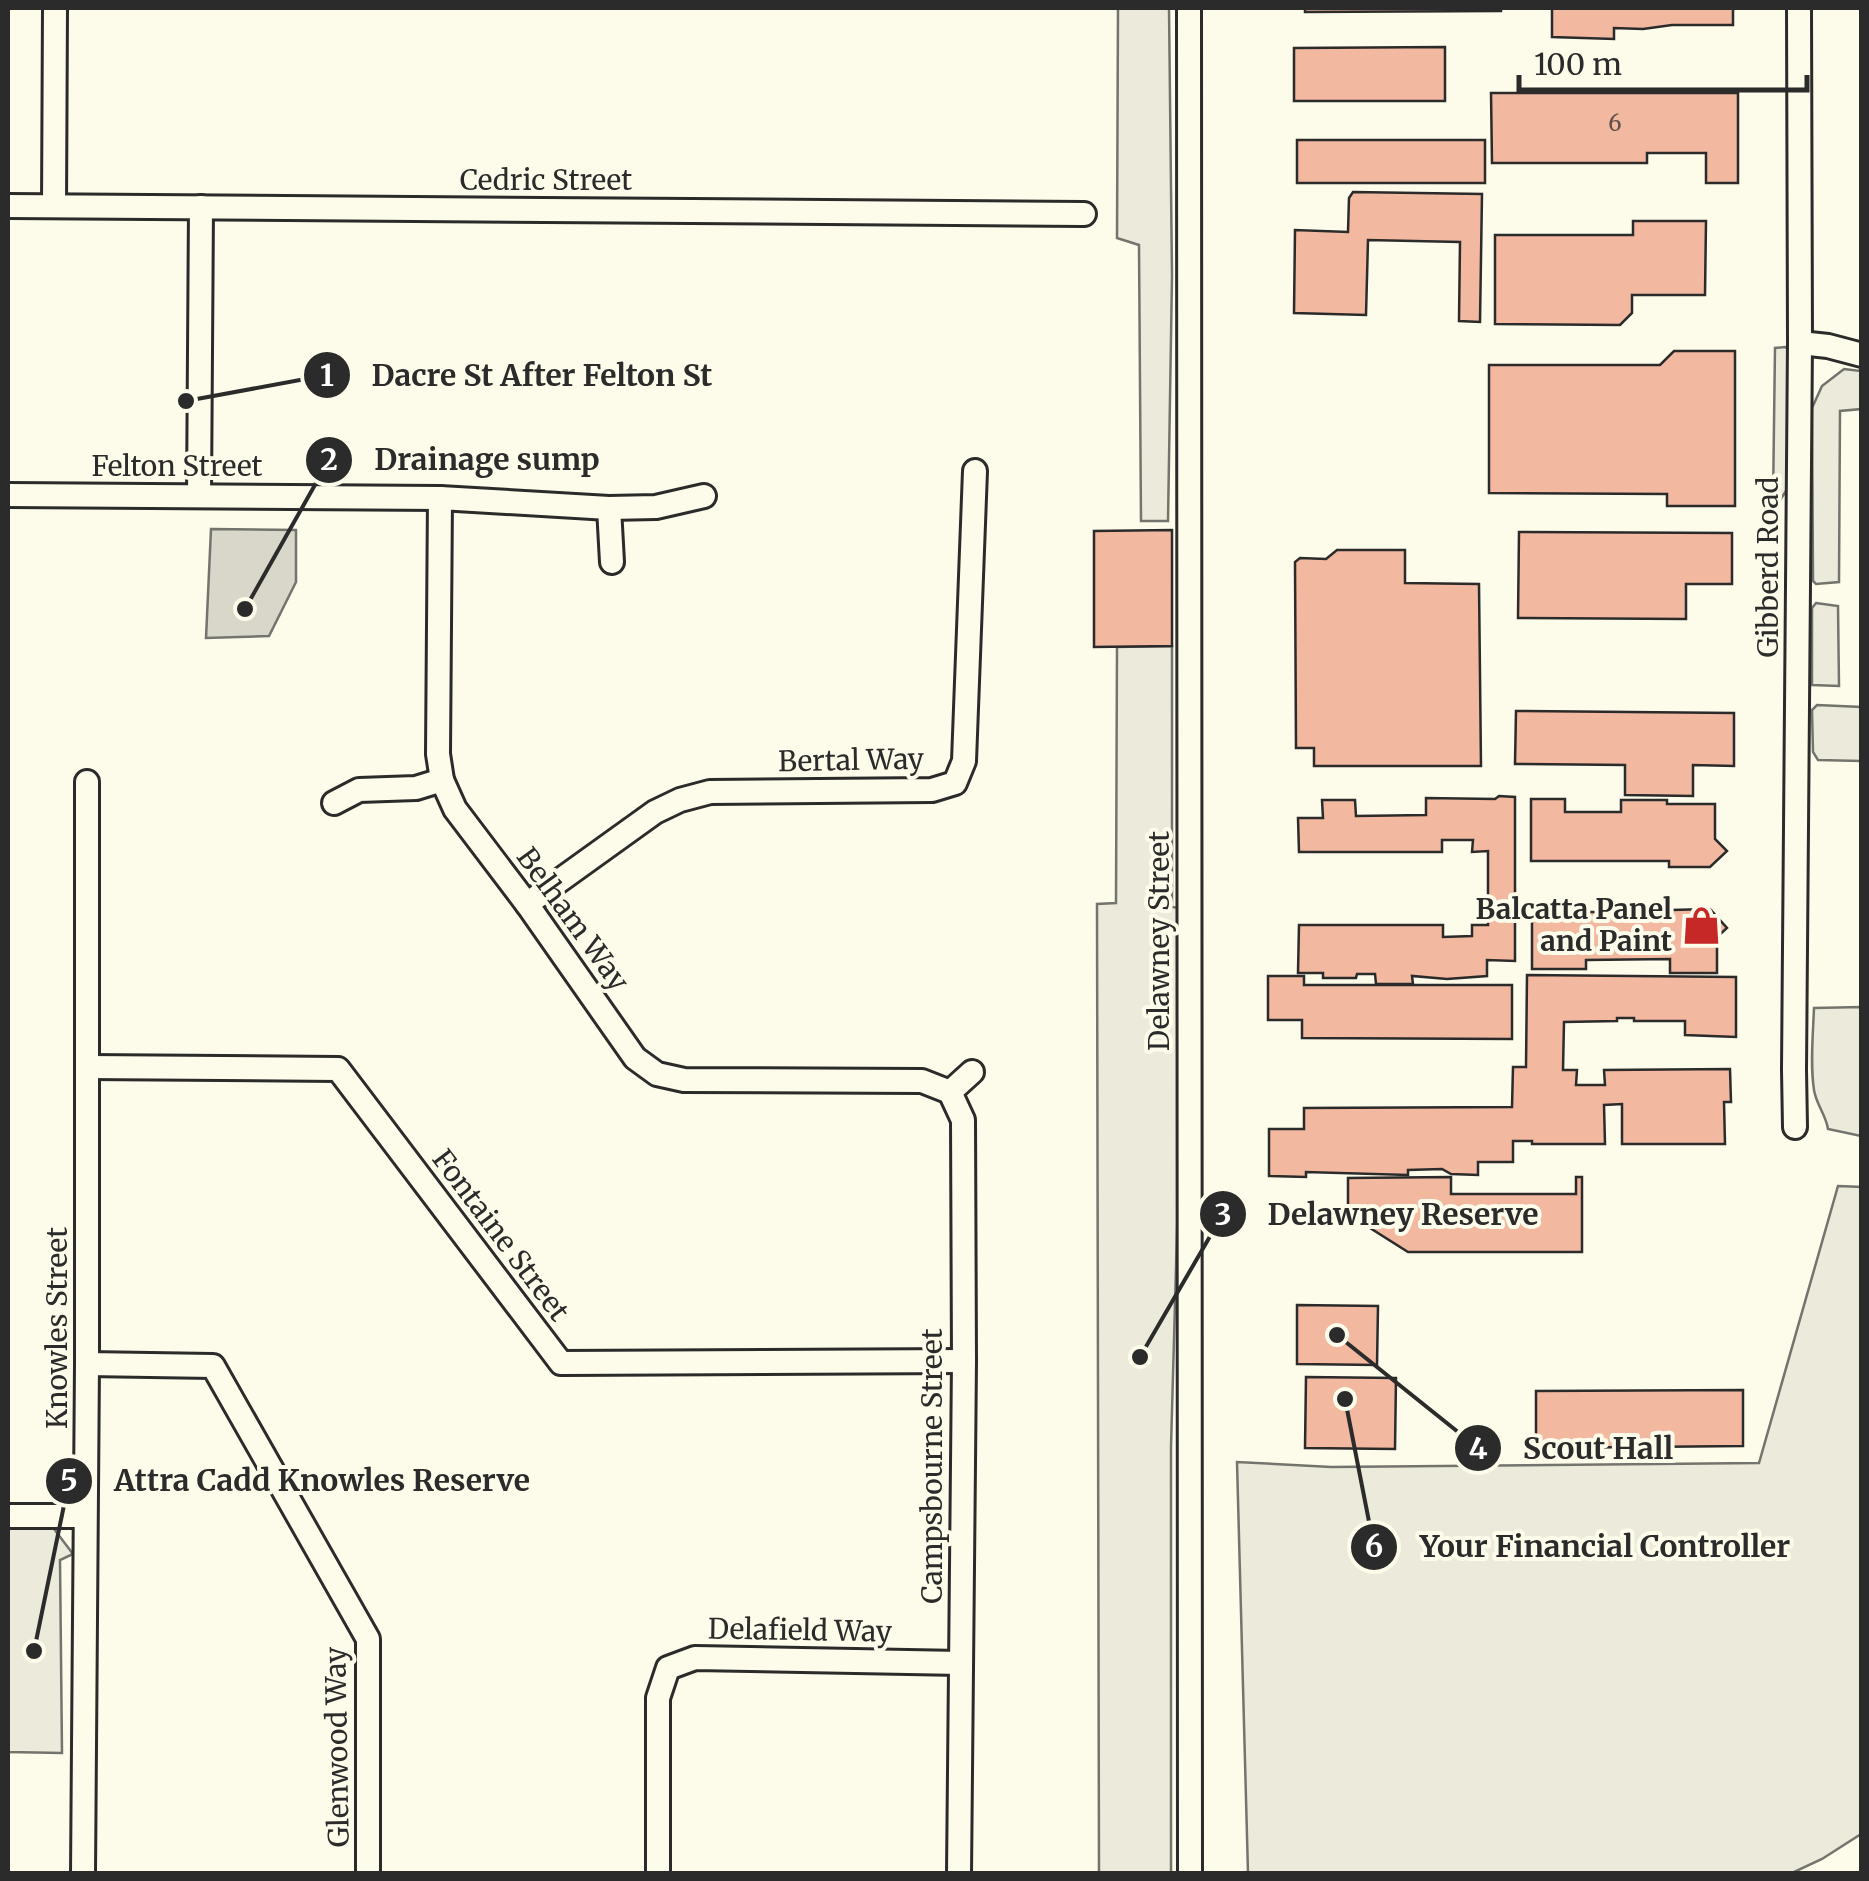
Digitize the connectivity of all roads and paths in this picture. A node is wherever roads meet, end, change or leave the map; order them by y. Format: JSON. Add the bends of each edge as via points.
{"nodes":[{"id":1,"x":55,"y":8,"type":"edge"},
{"id":2,"x":1189,"y":8,"type":"edge"},
{"id":3,"x":1799,"y":8,"type":"edge"},
{"id":4,"x":8,"y":206,"type":"edge"},
{"id":5,"x":54,"y":206,"type":"junction"},
{"id":6,"x":201,"y":207,"type":"junction"},
{"id":7,"x":1084,"y":214,"type":"dead end"},
{"id":8,"x":1800,"y":343,"type":"junction"},
{"id":9,"x":1862,"y":355,"type":"edge"},
{"id":10,"x":975,"y":471,"type":"dead end"},
{"id":11,"x":8,"y":496,"type":"edge"},
{"id":12,"x":199,"y":496,"type":"junction"},
{"id":13,"x":704,"y":496,"type":"dead end"},
{"id":14,"x":440,"y":498,"type":"junction"},
{"id":15,"x":609,"y":508,"type":"junction"},
{"id":16,"x":612,"y":562,"type":"dead end"},
{"id":17,"x":442,"y":780,"type":"junction"},
{"id":18,"x":87,"y":782,"type":"dead end"},
{"id":19,"x":334,"y":803,"type":"dead end"},
{"id":20,"x":527,"y":904,"type":"junction"},
{"id":21,"x":87,"y":1067,"type":"junction"},
{"id":22,"x":972,"y":1072,"type":"dead end"},
{"id":23,"x":950,"y":1092,"type":"junction"},
{"id":24,"x":1796,"y":1127,"type":"dead end"},
{"id":25,"x":964,"y":1361,"type":"junction"},
{"id":26,"x":87,"y":1364,"type":"junction"},
{"id":27,"x":8,"y":1516,"type":"edge"},
{"id":28,"x":85,"y":1516,"type":"junction"},
{"id":29,"x":960,"y":1663,"type":"junction"},
{"id":30,"x":83,"y":1874,"type":"edge"},
{"id":31,"x":368,"y":1874,"type":"edge"},
{"id":32,"x":658,"y":1874,"type":"edge"},
{"id":33,"x":959,"y":1874,"type":"edge"},
{"id":34,"x":1190,"y":1874,"type":"edge"}],
"edges":[{"from":1,"to":5,"type":"street"},
{"from":2,"to":34,"type":"street","name":"Delawney Street"},
{"from":3,"to":8,"type":"street","name":"Gibberd Road"},
{"from":4,"to":5,"type":"street","name":"Cedric Street"},
{"from":5,"to":6,"type":"street","name":"Cedric Street"},
{"from":6,"to":7,"type":"street","name":"Cedric Street"},
{"from":6,"to":12,"type":"street"},
{"from":8,"to":9,"type":"street"},
{"from":8,"to":24,"type":"street","name":"Gibberd Road"},
{"from":10,"to":20,"type":"street","name":"Bertal Way","via":[[964,761],[954,783],[932,790],[710,792],[680,800]]},
{"from":11,"to":12,"type":"street","name":"Felton Street"},
{"from":12,"to":14,"type":"street","name":"Felton Street"},
{"from":13,"to":15,"type":"street","name":"Felton Street"},
{"from":14,"to":15,"type":"street","name":"Felton Street"},
{"from":14,"to":17,"type":"street","name":"Belham Way"},
{"from":15,"to":16,"type":"street"},
{"from":17,"to":19,"type":"street","via":[[359,790]]},
{"from":17,"to":20,"type":"street","name":"Belham Way","via":[[455,809]]},
{"from":18,"to":21,"type":"street","name":"Knowles Street"},
{"from":20,"to":23,"type":"street","name":"Belham Way","via":[[636,1058],[657,1074],[684,1080],[922,1081]]},
{"from":21,"to":25,"type":"street","name":"Fontaine Street","via":[[338,1069],[561,1364]]},
{"from":21,"to":26,"type":"street","name":"Knowles Street"},
{"from":22,"to":23,"type":"street"},
{"from":23,"to":25,"type":"street","name":"Campsbourne Street","via":[[963,1120]]},
{"from":25,"to":29,"type":"street","name":"Campsbourne Street"},
{"from":26,"to":28,"type":"street","name":"Knowles Street"},
{"from":26,"to":31,"type":"street","name":"Glenwood Way","via":[[213,1366],[368,1639]]},
{"from":27,"to":28,"type":"street"},
{"from":28,"to":30,"type":"street","name":"Knowles Street"},
{"from":29,"to":32,"type":"street","name":"Delafield Way","via":[[695,1658],[668,1668],[658,1698]]},
{"from":29,"to":33,"type":"street","name":"Campsbourne Street"}]}
